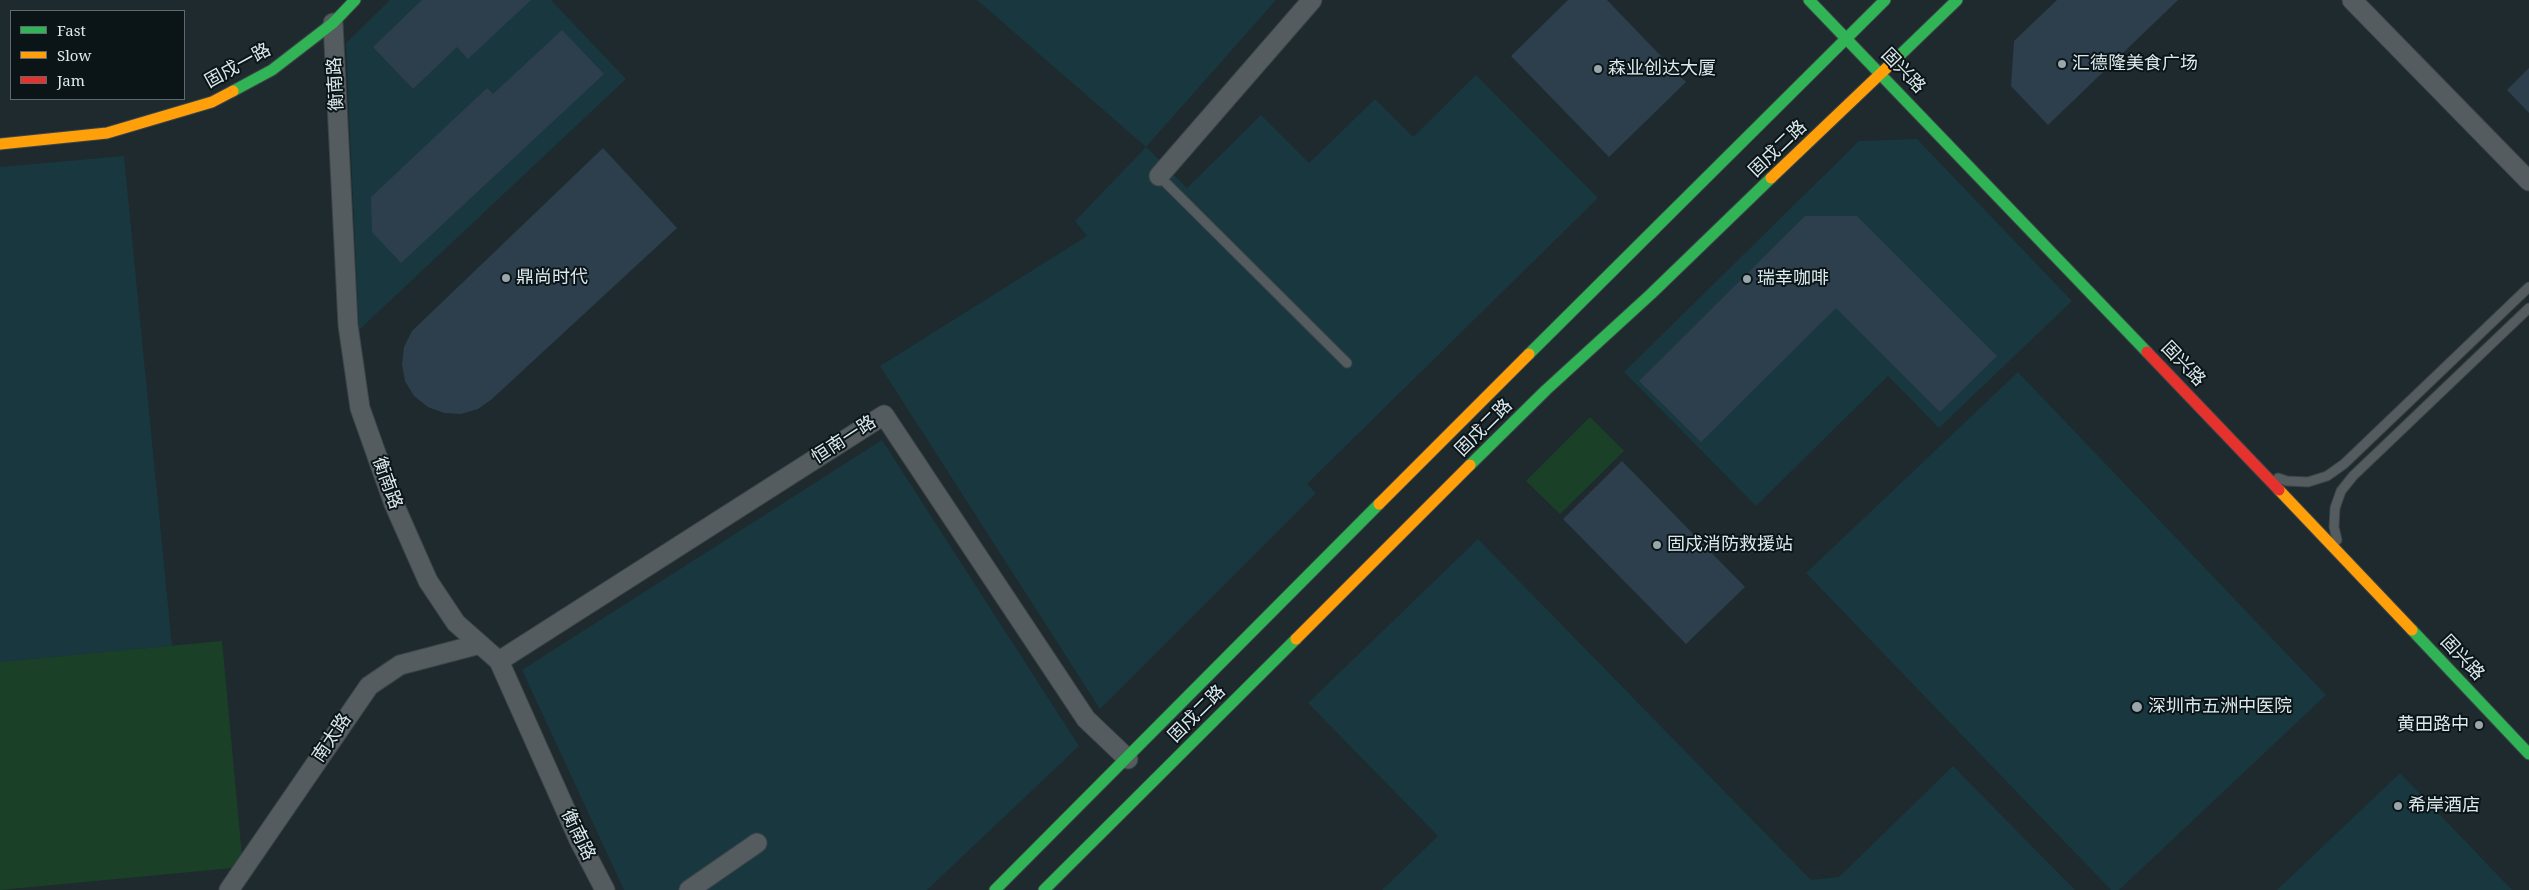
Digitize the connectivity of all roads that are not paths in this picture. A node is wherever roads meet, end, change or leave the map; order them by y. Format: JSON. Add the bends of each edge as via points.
{"nodes":[{"id":1,"x":355,"y":0,"type":"edge"},
{"id":2,"x":1312,"y":0,"type":"edge"},
{"id":3,"x":1809,"y":0,"type":"edge"},
{"id":4,"x":1885,"y":0,"type":"edge"},
{"id":5,"x":1957,"y":0,"type":"edge"},
{"id":6,"x":2352,"y":0,"type":"edge"},
{"id":7,"x":333,"y":23,"type":"junction"},
{"id":8,"x":1846,"y":38,"type":"junction"},
{"id":9,"x":1882,"y":74,"type":"junction"},
{"id":10,"x":0,"y":144,"type":"edge"},
{"id":11,"x":1159,"y":176,"type":"joint"},
{"id":12,"x":2529,"y":181,"type":"edge"},
{"id":13,"x":2529,"y":287,"type":"edge"},
{"id":14,"x":2529,"y":308,"type":"edge"},
{"id":15,"x":1347,"y":363,"type":"dead end"},
{"id":16,"x":2253,"y":462,"type":"junction"},
{"id":17,"x":2348,"y":562,"type":"junction"},
{"id":18,"x":480,"y":644,"type":"junction"},
{"id":19,"x":499,"y":662,"type":"junction"},
{"id":20,"x":2529,"y":754,"type":"edge"},
{"id":21,"x":1128,"y":759,"type":"junction"},
{"id":22,"x":758,"y":843,"type":"dead end"},
{"id":23,"x":229,"y":890,"type":"edge"},
{"id":24,"x":605,"y":890,"type":"edge"},
{"id":25,"x":690,"y":890,"type":"edge"},
{"id":26,"x":995,"y":890,"type":"edge"},
{"id":27,"x":1044,"y":890,"type":"edge"}],
"edges":[{"from":1,"to":7,"type":"street","name":"固戍一路"},
{"from":2,"to":11,"type":"street"},
{"from":3,"to":8,"type":"street","name":"固兴路"},
{"from":4,"to":8,"type":"street","name":"固戍二路"},
{"from":5,"to":9,"type":"street","name":"固戍二路"},
{"from":6,"to":12,"type":"street"},
{"from":7,"to":10,"type":"street","name":"固戍一路","via":[[272,70],[212,102],[107,133]]},
{"from":7,"to":18,"type":"street","name":"衡南路","via":[[348,325],[360,408],[394,504],[428,581],[456,624]]},
{"from":8,"to":9,"type":"street","name":"固兴路"},
{"from":8,"to":21,"type":"street","name":"固戍二路"},
{"from":9,"to":16,"type":"street","name":"固兴路"},
{"from":9,"to":27,"type":"street","name":"固戍二路","via":[[1546,390]]},
{"from":11,"to":15,"type":"lane"},
{"from":13,"to":16,"type":"lane","via":[[2344,464],[2327,476],[2308,482],[2287,481],[2269,474]]},
{"from":14,"to":17,"type":"lane","via":[[2353,476],[2342,491],[2335,508],[2334,527]]},
{"from":16,"to":17,"type":"street","name":"固兴路"},
{"from":17,"to":20,"type":"street","name":"固兴路"},
{"from":18,"to":19,"type":"street","name":"衡南路"},
{"from":18,"to":23,"type":"street","name":"南太路","via":[[400,665],[368,686]]},
{"from":19,"to":21,"type":"street","name":"恒南一路","via":[[884,415],[1086,719]]},
{"from":19,"to":24,"type":"street","name":"衡南路"},
{"from":21,"to":26,"type":"street","name":"固戍二路"},
{"from":22,"to":25,"type":"street"}]}
